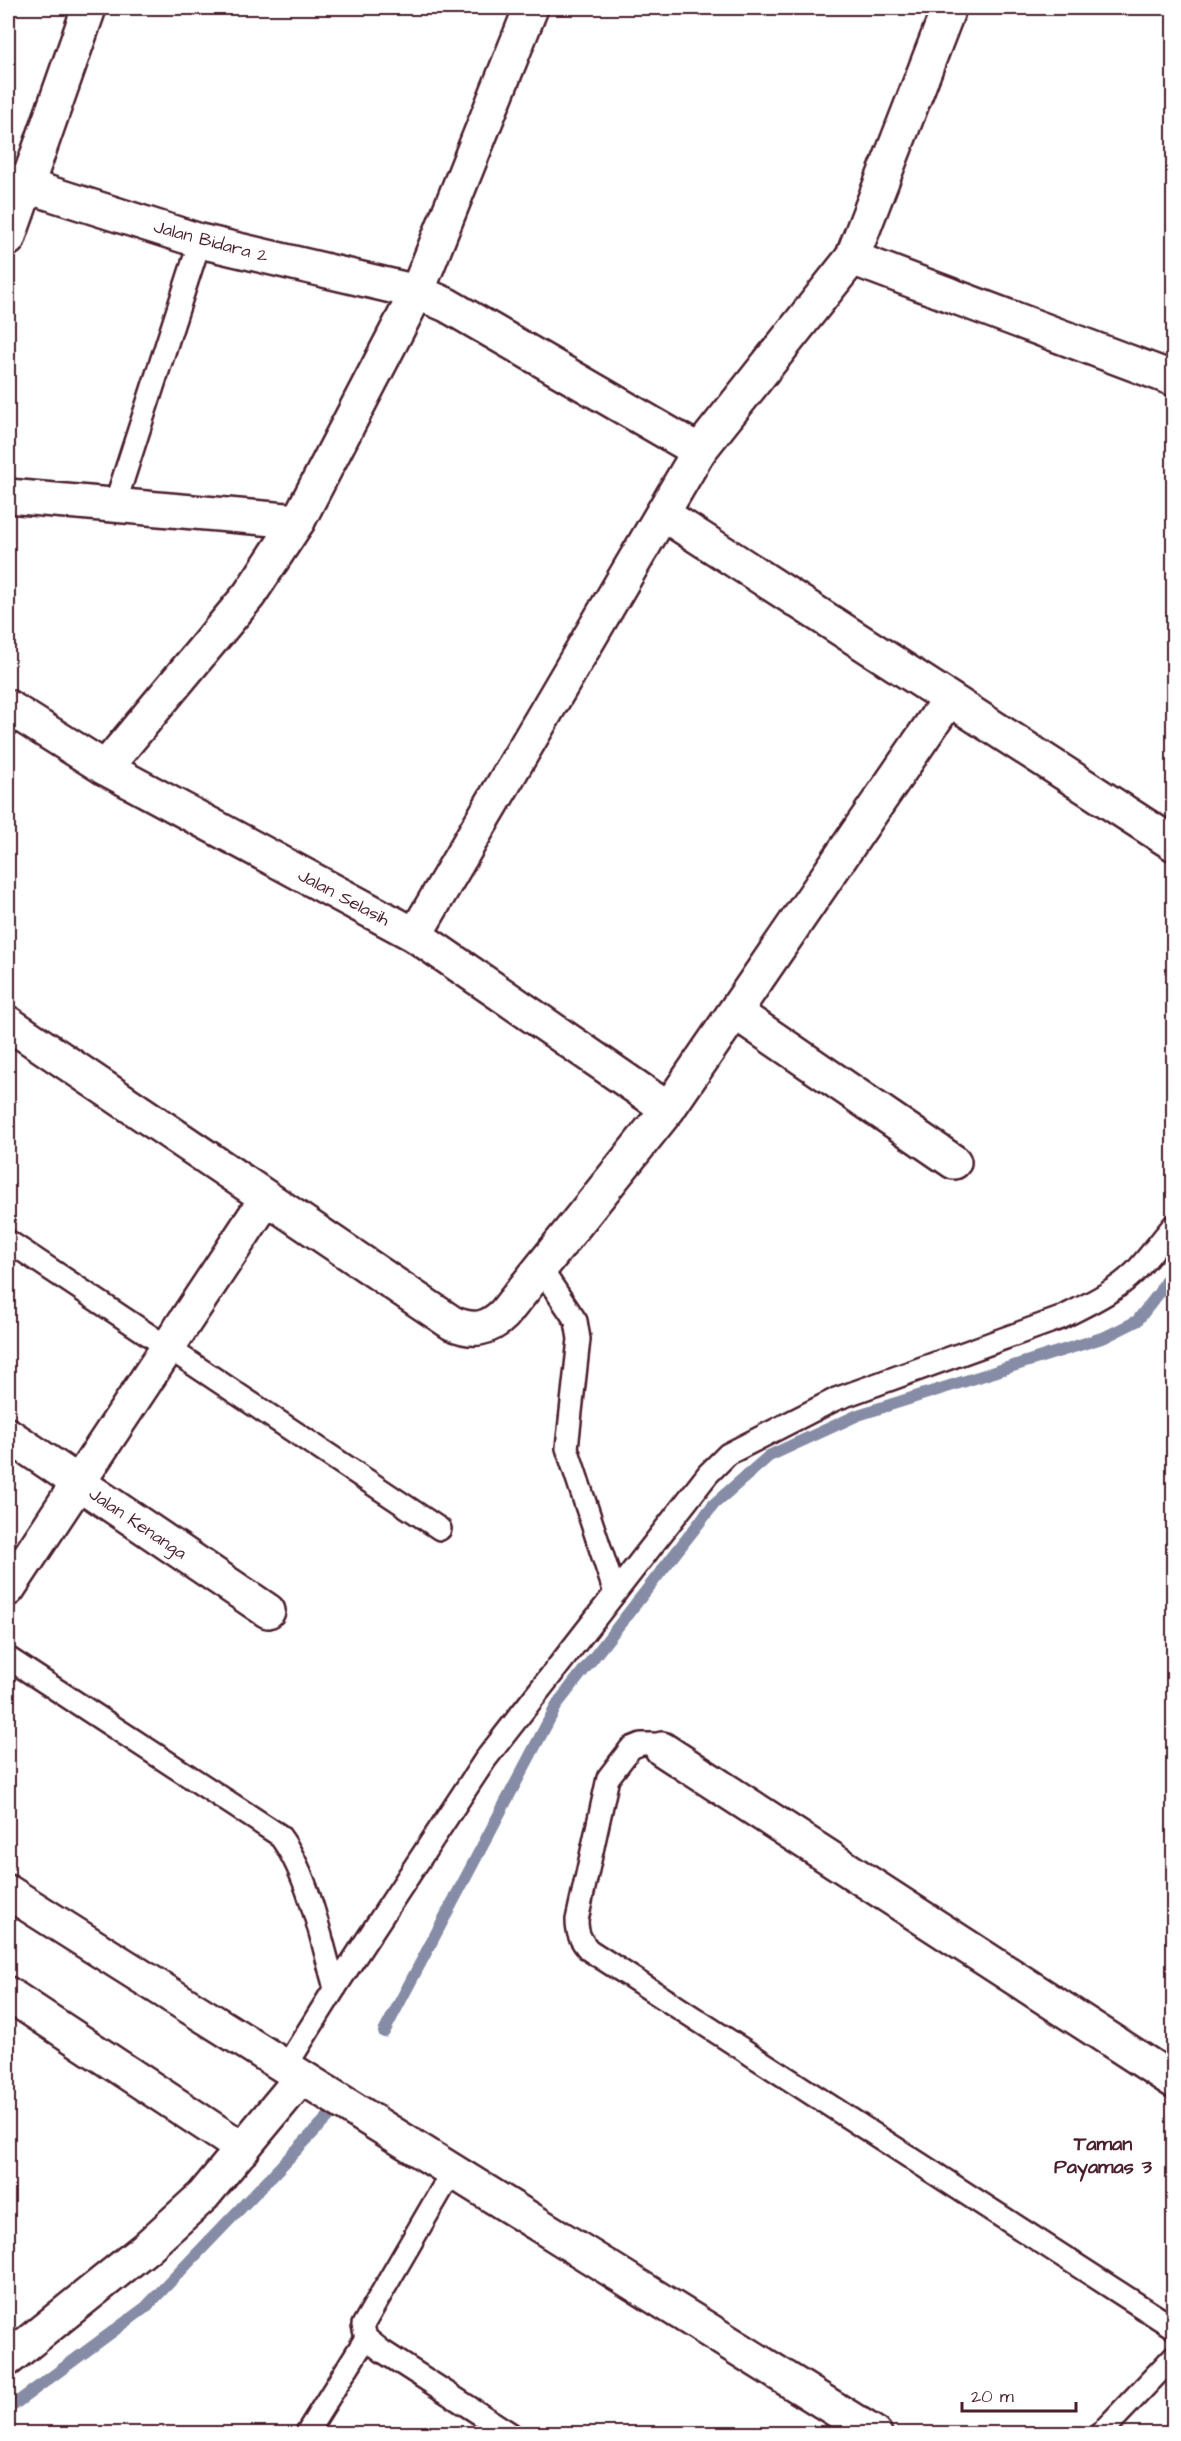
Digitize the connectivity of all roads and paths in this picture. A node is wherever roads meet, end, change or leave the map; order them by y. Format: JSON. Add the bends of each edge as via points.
{"nodes":[{"id":1,"x":89,"y":8,"type":"edge"},
{"id":2,"x":531,"y":8,"type":"edge"},
{"id":3,"x":949,"y":8,"type":"edge"},
{"id":4,"x":16,"y":182,"type":"edge"},
{"id":5,"x":8,"y":239,"type":"edge"},
{"id":6,"x":200,"y":241,"type":"junction"},
{"id":7,"x":852,"y":258,"type":"junction"},
{"id":8,"x":417,"y":292,"type":"junction"},
{"id":9,"x":1173,"y":379,"type":"edge"},
{"id":10,"x":699,"y":451,"type":"junction"},
{"id":11,"x":8,"y":496,"type":"edge"},
{"id":12,"x":115,"y":504,"type":"junction"},
{"id":13,"x":663,"y":514,"type":"junction"},
{"id":14,"x":298,"y":521,"type":"junction"},
{"id":15,"x":949,"y":699,"type":"junction"},
{"id":16,"x":8,"y":706,"type":"edge"},
{"id":17,"x":105,"y":768,"type":"junction"},
{"id":18,"x":1173,"y":844,"type":"edge"},
{"id":19,"x":415,"y":935,"type":"junction"},
{"id":20,"x":735,"y":1012,"type":"junction"},
{"id":21,"x":8,"y":1023,"type":"edge"},
{"id":22,"x":668,"y":1109,"type":"junction"},
{"id":23,"x":954,"y":1162,"type":"dead end"},
{"id":24,"x":266,"y":1199,"type":"junction"},
{"id":25,"x":1173,"y":1225,"type":"edge"},
{"id":26,"x":8,"y":1241,"type":"edge"},
{"id":27,"x":541,"y":1269,"type":"junction"},
{"id":28,"x":169,"y":1348,"type":"junction"},
{"id":29,"x":8,"y":1436,"type":"edge"},
{"id":30,"x":79,"y":1483,"type":"junction"},
{"id":31,"x":440,"y":1530,"type":"dead end"},
{"id":32,"x":8,"y":1588,"type":"edge"},
{"id":33,"x":615,"y":1593,"type":"junction"},
{"id":34,"x":268,"y":1611,"type":"dead end"},
{"id":35,"x":8,"y":1658,"type":"edge"},
{"id":36,"x":663,"y":1749,"type":"joint"},
{"id":37,"x":8,"y":1892,"type":"edge"},
{"id":38,"x":335,"y":1988,"type":"junction"},
{"id":39,"x":8,"y":1994,"type":"edge"},
{"id":40,"x":293,"y":2073,"type":"junction"},
{"id":41,"x":1173,"y":2081,"type":"edge"},
{"id":42,"x":243,"y":2149,"type":"junction"},
{"id":43,"x":453,"y":2170,"type":"junction"},
{"id":44,"x":1173,"y":2328,"type":"edge"},
{"id":45,"x":366,"y":2338,"type":"junction"},
{"id":46,"x":1173,"y":2356,"type":"edge"},
{"id":47,"x":8,"y":2359,"type":"edge"},
{"id":48,"x":306,"y":2433,"type":"edge"},
{"id":49,"x":511,"y":2433,"type":"edge"},
{"id":50,"x":875,"y":2433,"type":"edge"},
{"id":51,"x":1100,"y":2433,"type":"edge"}],
"edges":[{"from":1,"to":4,"type":"street"},
{"from":2,"to":8,"type":"street"},
{"from":3,"to":7,"type":"street"},
{"from":4,"to":5,"type":"street"},
{"from":4,"to":6,"type":"street","name":"Jalan Bidara 2"},
{"from":6,"to":8,"type":"street","name":"Jalan Bidara 2"},
{"from":6,"to":12,"type":"lane"},
{"from":7,"to":9,"type":"street"},
{"from":7,"to":10,"type":"street"},
{"from":8,"to":10,"type":"street","name":"Jalan Bidara 2","via":[[447,305]]},
{"from":8,"to":14,"type":"street"},
{"from":10,"to":13,"type":"street"},
{"from":11,"to":12,"type":"street"},
{"from":12,"to":14,"type":"street"},
{"from":13,"to":15,"type":"street"},
{"from":13,"to":19,"type":"street"},
{"from":14,"to":17,"type":"street","via":[[249,595]]},
{"from":15,"to":18,"type":"street"},
{"from":15,"to":20,"type":"street"},
{"from":16,"to":17,"type":"street","name":"Jalan Selasih"},
{"from":17,"to":19,"type":"street","name":"Jalan Selasih"},
{"from":19,"to":22,"type":"street","name":"Jalan Selasih"},
{"from":20,"to":22,"type":"street"},
{"from":20,"to":23,"type":"street"},
{"from":21,"to":24,"type":"street"},
{"from":22,"to":27,"type":"street"},
{"from":24,"to":27,"type":"street","via":[[465,1329],[494,1324]]},
{"from":24,"to":28,"type":"street"},
{"from":25,"to":33,"type":"lane","via":[[1135,1272],[1087,1305],[1061,1318],[836,1399],[728,1454]]},
{"from":26,"to":28,"type":"lane"},
{"from":27,"to":33,"type":"lane","via":[[576,1321],[579,1339],[567,1448]]},
{"from":28,"to":30,"type":"street"},
{"from":28,"to":31,"type":"lane"},
{"from":29,"to":30,"type":"street","name":"Jalan Kenanga"},
{"from":30,"to":32,"type":"street"},
{"from":30,"to":34,"type":"street","name":"Jalan Kenanga"},
{"from":33,"to":38,"type":"lane","via":[[485,1760]]},
{"from":35,"to":38,"type":"lane","via":[[279,1835],[301,1874]]},
{"from":36,"to":41,"type":"street"},
{"from":36,"to":44,"type":"lane","via":[[653,1744],[632,1748],[608,1778],[577,1920],[581,1942]]},
{"from":37,"to":40,"type":"street"},
{"from":38,"to":40,"type":"lane"},
{"from":39,"to":42,"type":"street"},
{"from":40,"to":42,"type":"street"},
{"from":40,"to":43,"type":"street"},
{"from":42,"to":47,"type":"street","via":[[203,2196],[146,2248]]},
{"from":43,"to":45,"type":"lane","via":[[370,2309],[363,2325]]},
{"from":43,"to":50,"type":"street"},
{"from":45,"to":48,"type":"lane"},
{"from":45,"to":49,"type":"lane"},
{"from":46,"to":51,"type":"lane"}]}
